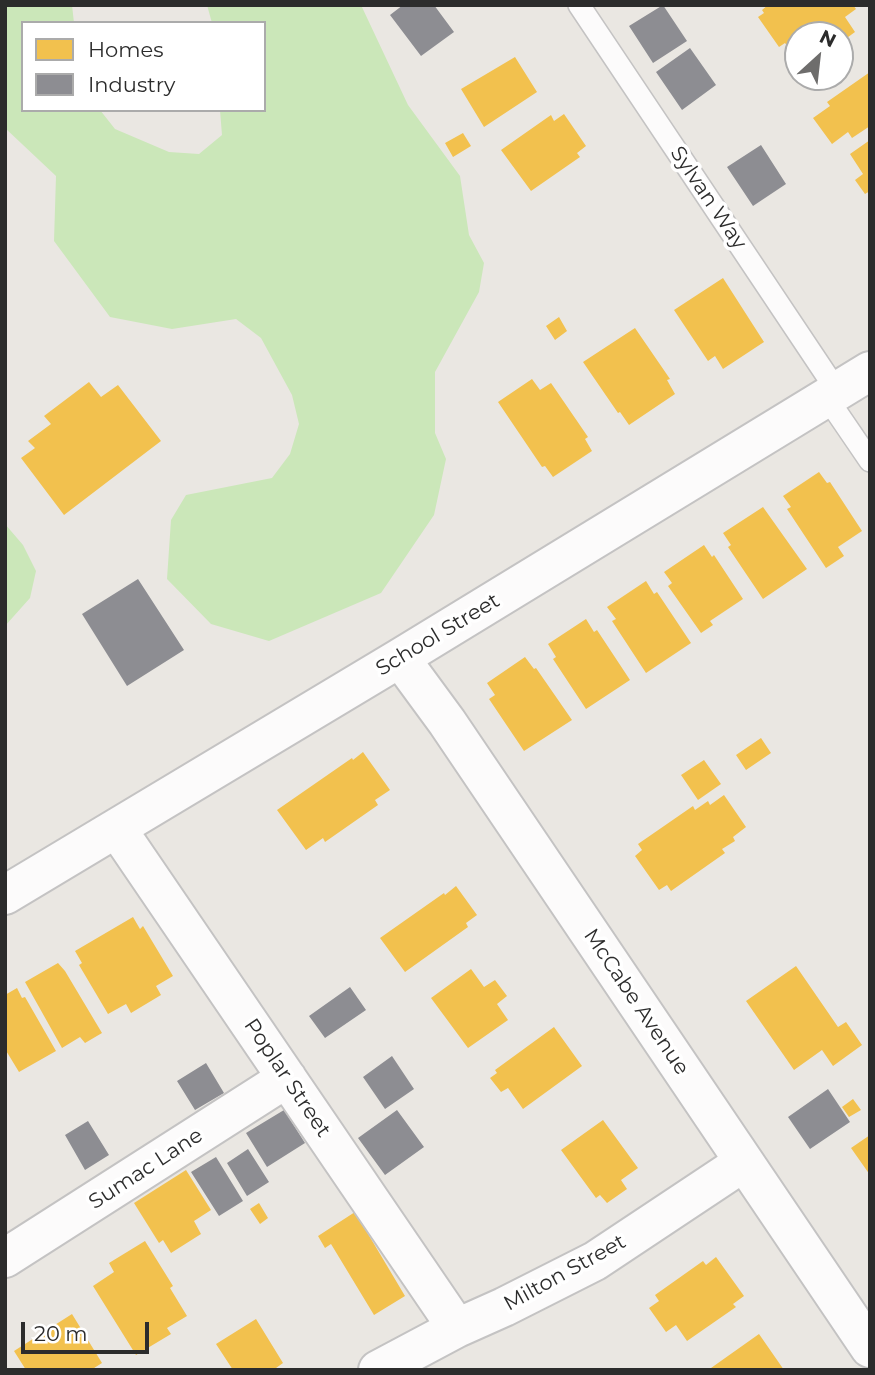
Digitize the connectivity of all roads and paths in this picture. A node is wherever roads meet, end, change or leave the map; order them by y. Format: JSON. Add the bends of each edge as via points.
{"nodes":[{"id":1,"x":579,"y":5,"type":"edge"},
{"id":2,"x":870,"y":371,"type":"edge"},
{"id":3,"x":832,"y":395,"type":"junction"},
{"id":4,"x":870,"y":461,"type":"edge"},
{"id":5,"x":400,"y":658,"type":"junction"},
{"id":6,"x":117,"y":829,"type":"junction"},
{"id":7,"x":5,"y":895,"type":"edge"},
{"id":8,"x":287,"y":1078,"type":"junction"},
{"id":9,"x":744,"y":1162,"type":"junction"},
{"id":10,"x":5,"y":1258,"type":"edge"},
{"id":11,"x":457,"y":1328,"type":"junction"},
{"id":12,"x":870,"y":1348,"type":"edge"},
{"id":13,"x":378,"y":1370,"type":"edge"}],
"edges":[{"from":1,"to":3,"type":"lane","name":"Sylvan Way"},
{"from":2,"to":3,"type":"street","name":"School Street"},
{"from":3,"to":4,"type":"lane","name":"Sylvan Way"},
{"from":3,"to":5,"type":"street","name":"School Street"},
{"from":5,"to":6,"type":"street","name":"School Street"},
{"from":5,"to":9,"type":"street","name":"McCabe Avenue"},
{"from":6,"to":7,"type":"street","name":"School Street"},
{"from":6,"to":8,"type":"street","name":"Poplar Street"},
{"from":8,"to":10,"type":"street","name":"Sumac Lane"},
{"from":8,"to":11,"type":"street","name":"Poplar Street"},
{"from":9,"to":11,"type":"street","name":"Milton Street","via":[[595,1261]]},
{"from":9,"to":12,"type":"street","name":"McCabe Avenue"},
{"from":11,"to":13,"type":"street","name":"Milton Street"}]}
